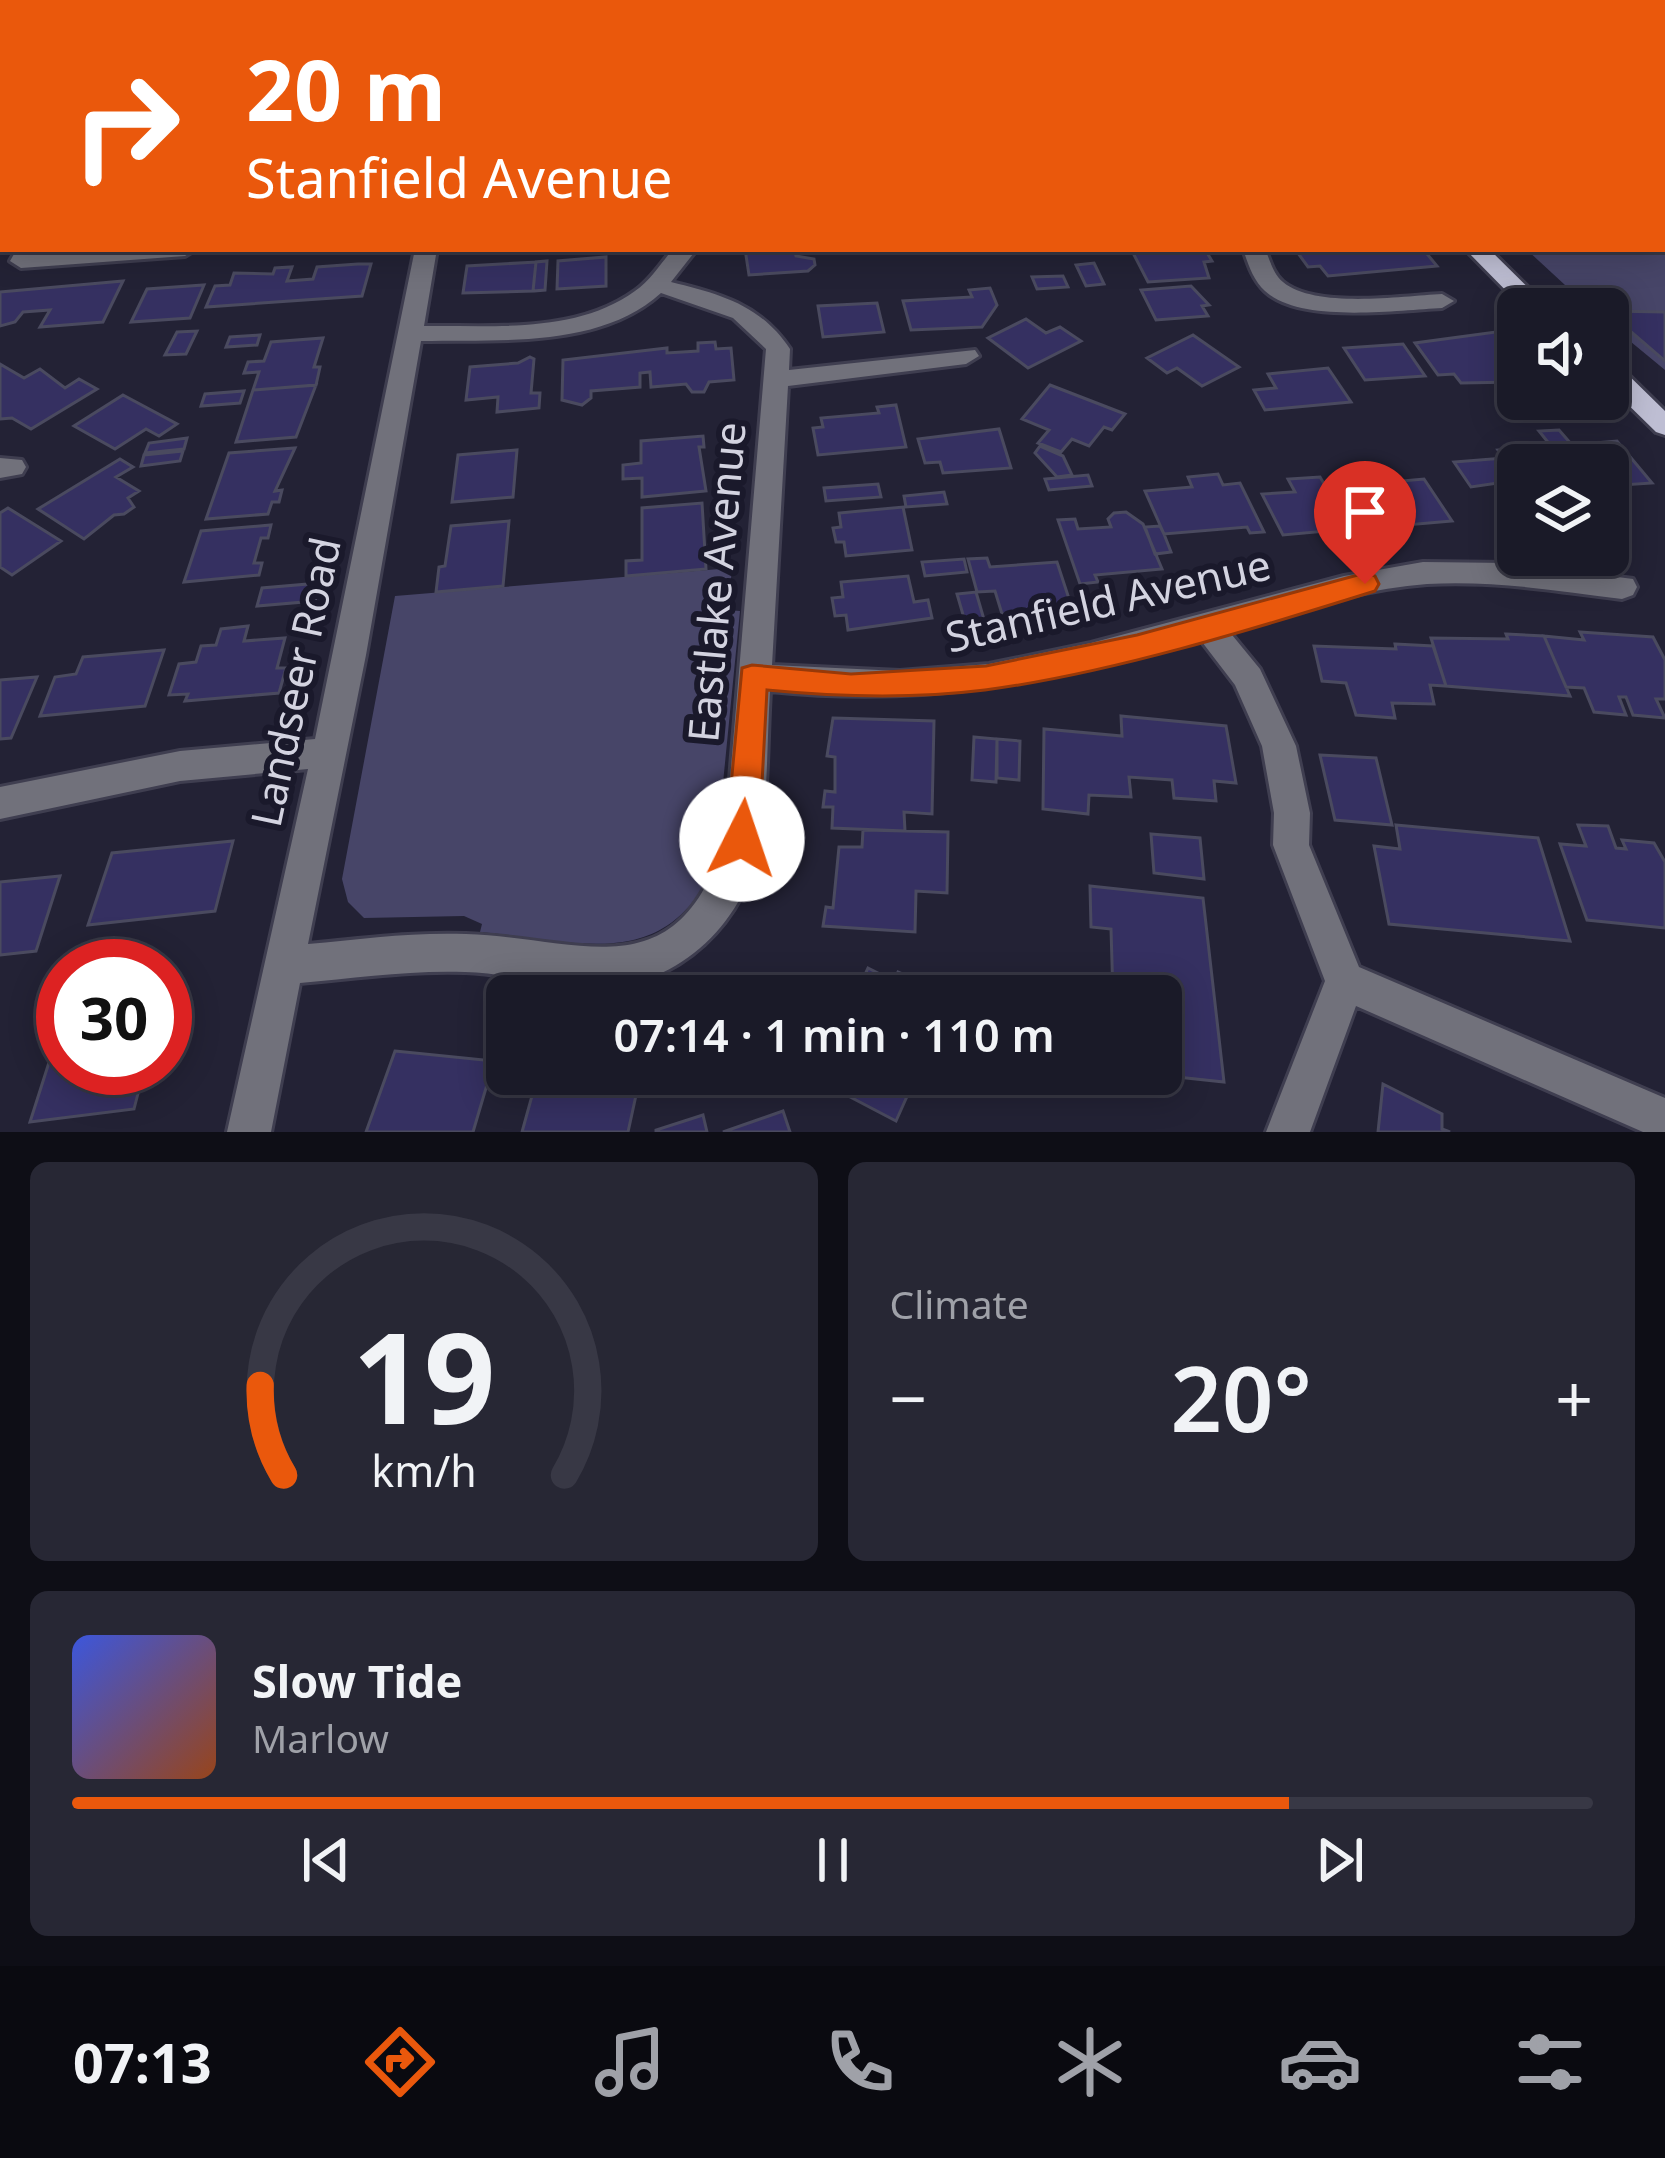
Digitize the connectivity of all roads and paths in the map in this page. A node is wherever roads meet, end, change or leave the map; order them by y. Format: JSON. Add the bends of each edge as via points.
{"nodes":[{"id":1,"x":129,"y":252,"type":"edge"},
{"id":2,"x":425,"y":252,"type":"edge"},
{"id":3,"x":684,"y":252,"type":"edge"},
{"id":4,"x":1255,"y":252,"type":"edge"},
{"id":5,"x":1479,"y":252,"type":"edge"},
{"id":6,"x":16,"y":258,"type":"edge"},
{"id":7,"x":657,"y":285,"type":"junction"},
{"id":8,"x":1516,"y":288,"type":"edge"},
{"id":9,"x":1442,"y":301,"type":"dead end"},
{"id":10,"x":410,"y":334,"type":"junction"},
{"id":11,"x":966,"y":356,"type":"dead end"},
{"id":12,"x":778,"y":379,"type":"junction"},
{"id":13,"x":1629,"y":391,"type":"edge"},
{"id":14,"x":1665,"y":426,"type":"edge"},
{"id":15,"x":1622,"y":587,"type":"dead end"},
{"id":16,"x":1207,"y":626,"type":"junction"},
{"id":17,"x":752,"y":676,"type":"junction"},
{"id":18,"x":328,"y":753,"type":"junction"},
{"id":19,"x":0,"y":803,"type":"edge"},
{"id":20,"x":282,"y":965,"type":"junction"},
{"id":21,"x":1345,"y":980,"type":"junction"},
{"id":22,"x":1665,"y":1120,"type":"edge"},
{"id":23,"x":249,"y":1132,"type":"edge"},
{"id":24,"x":1288,"y":1132,"type":"edge"}],
"edges":[{"from":1,"to":6,"type":"street"},
{"from":2,"to":10,"type":"street","name":"Landseer Road"},
{"from":3,"to":7,"type":"street"},
{"from":4,"to":9,"type":"street","via":[[1266,279],[1290,297]]},
{"from":5,"to":8,"type":"main road"},
{"from":7,"to":10,"type":"street","via":[[586,320]]},
{"from":7,"to":12,"type":"street","name":"Eastlake Avenue","via":[[758,322],[778,350]]},
{"from":10,"to":18,"type":"street","name":"Landseer Road"},
{"from":11,"to":12,"type":"street","name":"Eastlake Avenue"},
{"from":12,"to":17,"type":"street","name":"Eastlake Avenue"},
{"from":13,"to":14,"type":"main road"},
{"from":15,"to":16,"type":"street","name":"Stanfield Avenue","via":[[1497,574],[1399,576]]},
{"from":16,"to":17,"type":"street","name":"Stanfield Avenue","via":[[986,678],[851,686]]},
{"from":16,"to":21,"type":"street","via":[[1248,679],[1279,746],[1291,845]]},
{"from":17,"to":20,"type":"street","name":"Eastlake Avenue","via":[[734,876],[680,944],[612,968],[464,952]]},
{"from":18,"to":19,"type":"street","via":[[180,766]]},
{"from":18,"to":20,"type":"street","name":"Landseer Road"},
{"from":20,"to":23,"type":"street","name":"Landseer Road"},
{"from":21,"to":22,"type":"street"},
{"from":21,"to":24,"type":"street"}]}
